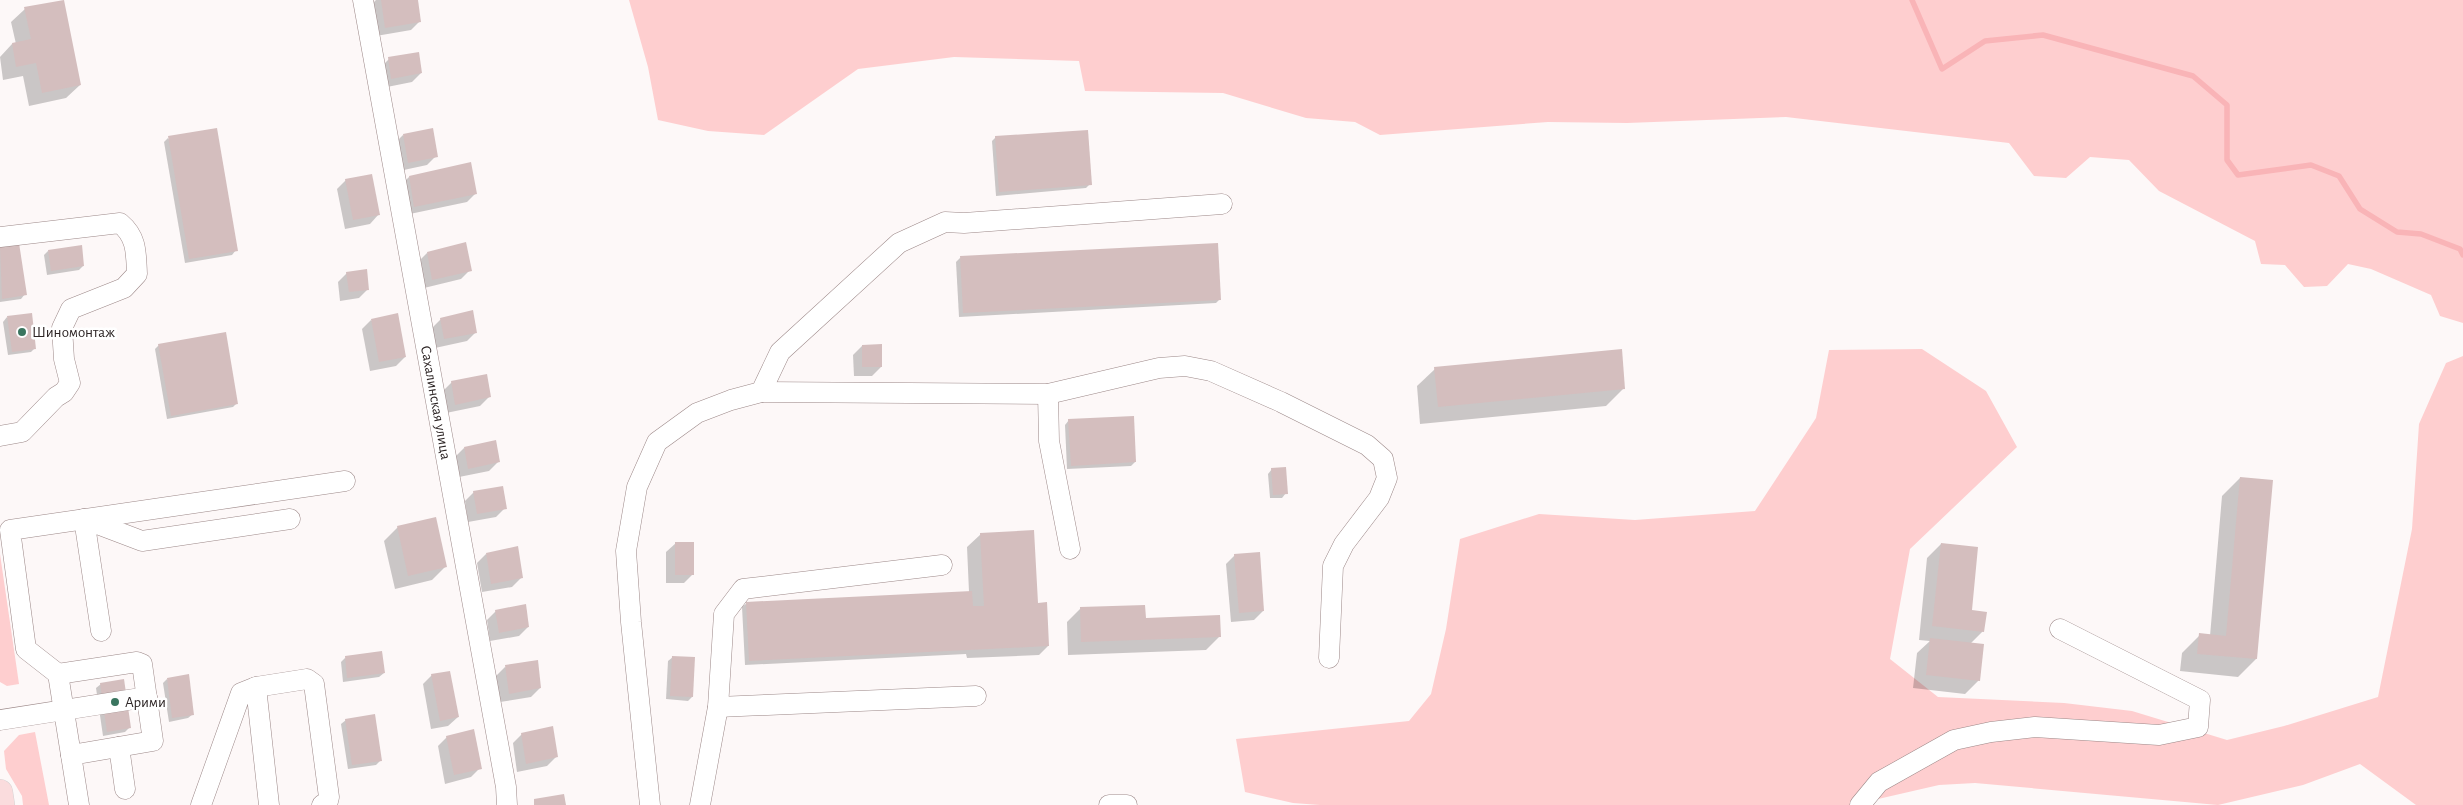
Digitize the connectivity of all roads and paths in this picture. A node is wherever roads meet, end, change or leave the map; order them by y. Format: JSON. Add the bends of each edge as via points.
{"nodes":[{"id":1,"x":364,"y":0,"type":"edge"},
{"id":2,"x":1222,"y":204,"type":"dead end"},
{"id":3,"x":0,"y":237,"type":"edge"},
{"id":4,"x":761,"y":392,"type":"junction"},
{"id":5,"x":1048,"y":394,"type":"junction"},
{"id":6,"x":0,"y":436,"type":"edge"},
{"id":7,"x":345,"y":481,"type":"dead end"},
{"id":8,"x":84,"y":519,"type":"junction"},
{"id":9,"x":290,"y":519,"type":"dead end"},
{"id":10,"x":1070,"y":549,"type":"dead end"},
{"id":11,"x":942,"y":565,"type":"dead end"},
{"id":12,"x":2060,"y":629,"type":"dead end"},
{"id":13,"x":102,"y":631,"type":"dead end"},
{"id":14,"x":1329,"y":658,"type":"dead end"},
{"id":15,"x":58,"y":674,"type":"junction"},
{"id":16,"x":256,"y":687,"type":"junction"},
{"id":17,"x":147,"y":696,"type":"junction"},
{"id":18,"x":976,"y":696,"type":"dead end"},
{"id":19,"x":718,"y":707,"type":"junction"},
{"id":20,"x":64,"y":710,"type":"junction"},
{"id":21,"x":0,"y":720,"type":"edge"},
{"id":22,"x":119,"y":747,"type":"junction"},
{"id":23,"x":71,"y":755,"type":"junction"},
{"id":24,"x":125,"y":789,"type":"dead end"},
{"id":25,"x":0,"y":792,"type":"edge"},
{"id":26,"x":2,"y":805,"type":"edge"},
{"id":27,"x":79,"y":805,"type":"edge"},
{"id":28,"x":201,"y":805,"type":"edge"},
{"id":29,"x":269,"y":805,"type":"edge"},
{"id":30,"x":322,"y":805,"type":"edge"},
{"id":31,"x":507,"y":805,"type":"edge"},
{"id":32,"x":650,"y":805,"type":"edge"},
{"id":33,"x":700,"y":805,"type":"edge"},
{"id":34,"x":1109,"y":805,"type":"edge"},
{"id":35,"x":1127,"y":805,"type":"edge"},
{"id":36,"x":1860,"y":805,"type":"edge"}],
"edges":[{"from":1,"to":31,"type":"street","name":"Сахалинская улица"},
{"from":2,"to":4,"type":"street","via":[[944,222],[899,243],[780,352]]},
{"from":3,"to":6,"type":"street","via":[[120,223],[130,231],[136,251],[137,274],[124,288],[71,309],[62,328],[70,383],[22,432]]},
{"from":4,"to":5,"type":"street"},
{"from":4,"to":32,"type":"street","via":[[697,413],[657,442],[637,487],[626,551]]},
{"from":5,"to":10,"type":"street","via":[[1049,441]]},
{"from":5,"to":14,"type":"street","via":[[1159,368],[1185,366],[1211,371],[1368,445],[1383,459],[1387,478],[1379,498],[1344,544],[1332,566]]},
{"from":7,"to":8,"type":"street"},
{"from":8,"to":9,"type":"street","via":[[142,541]]},
{"from":8,"to":13,"type":"street"},
{"from":8,"to":15,"type":"street","via":[[10,530],[26,648]]},
{"from":11,"to":19,"type":"street","via":[[743,589],[724,614]]},
{"from":12,"to":36,"type":"street","via":[[2200,700],[2198,728],[2159,735],[2035,727],[1954,740],[1879,782]]},
{"from":15,"to":17,"type":"street","via":[[141,662]]},
{"from":15,"to":20,"type":"street"},
{"from":16,"to":28,"type":"street","via":[[241,693]]},
{"from":16,"to":29,"type":"street"},
{"from":16,"to":30,"type":"street","via":[[307,679],[314,684],[329,798]]},
{"from":17,"to":20,"type":"street"},
{"from":17,"to":22,"type":"street","via":[[153,742]]},
{"from":18,"to":19,"type":"street"},
{"from":19,"to":33,"type":"street"},
{"from":20,"to":21,"type":"street"},
{"from":20,"to":23,"type":"street"},
{"from":22,"to":23,"type":"street"},
{"from":22,"to":24,"type":"street"},
{"from":23,"to":27,"type":"street"},
{"from":25,"to":26,"type":"main road"},
{"from":34,"to":35,"type":"street"}]}
